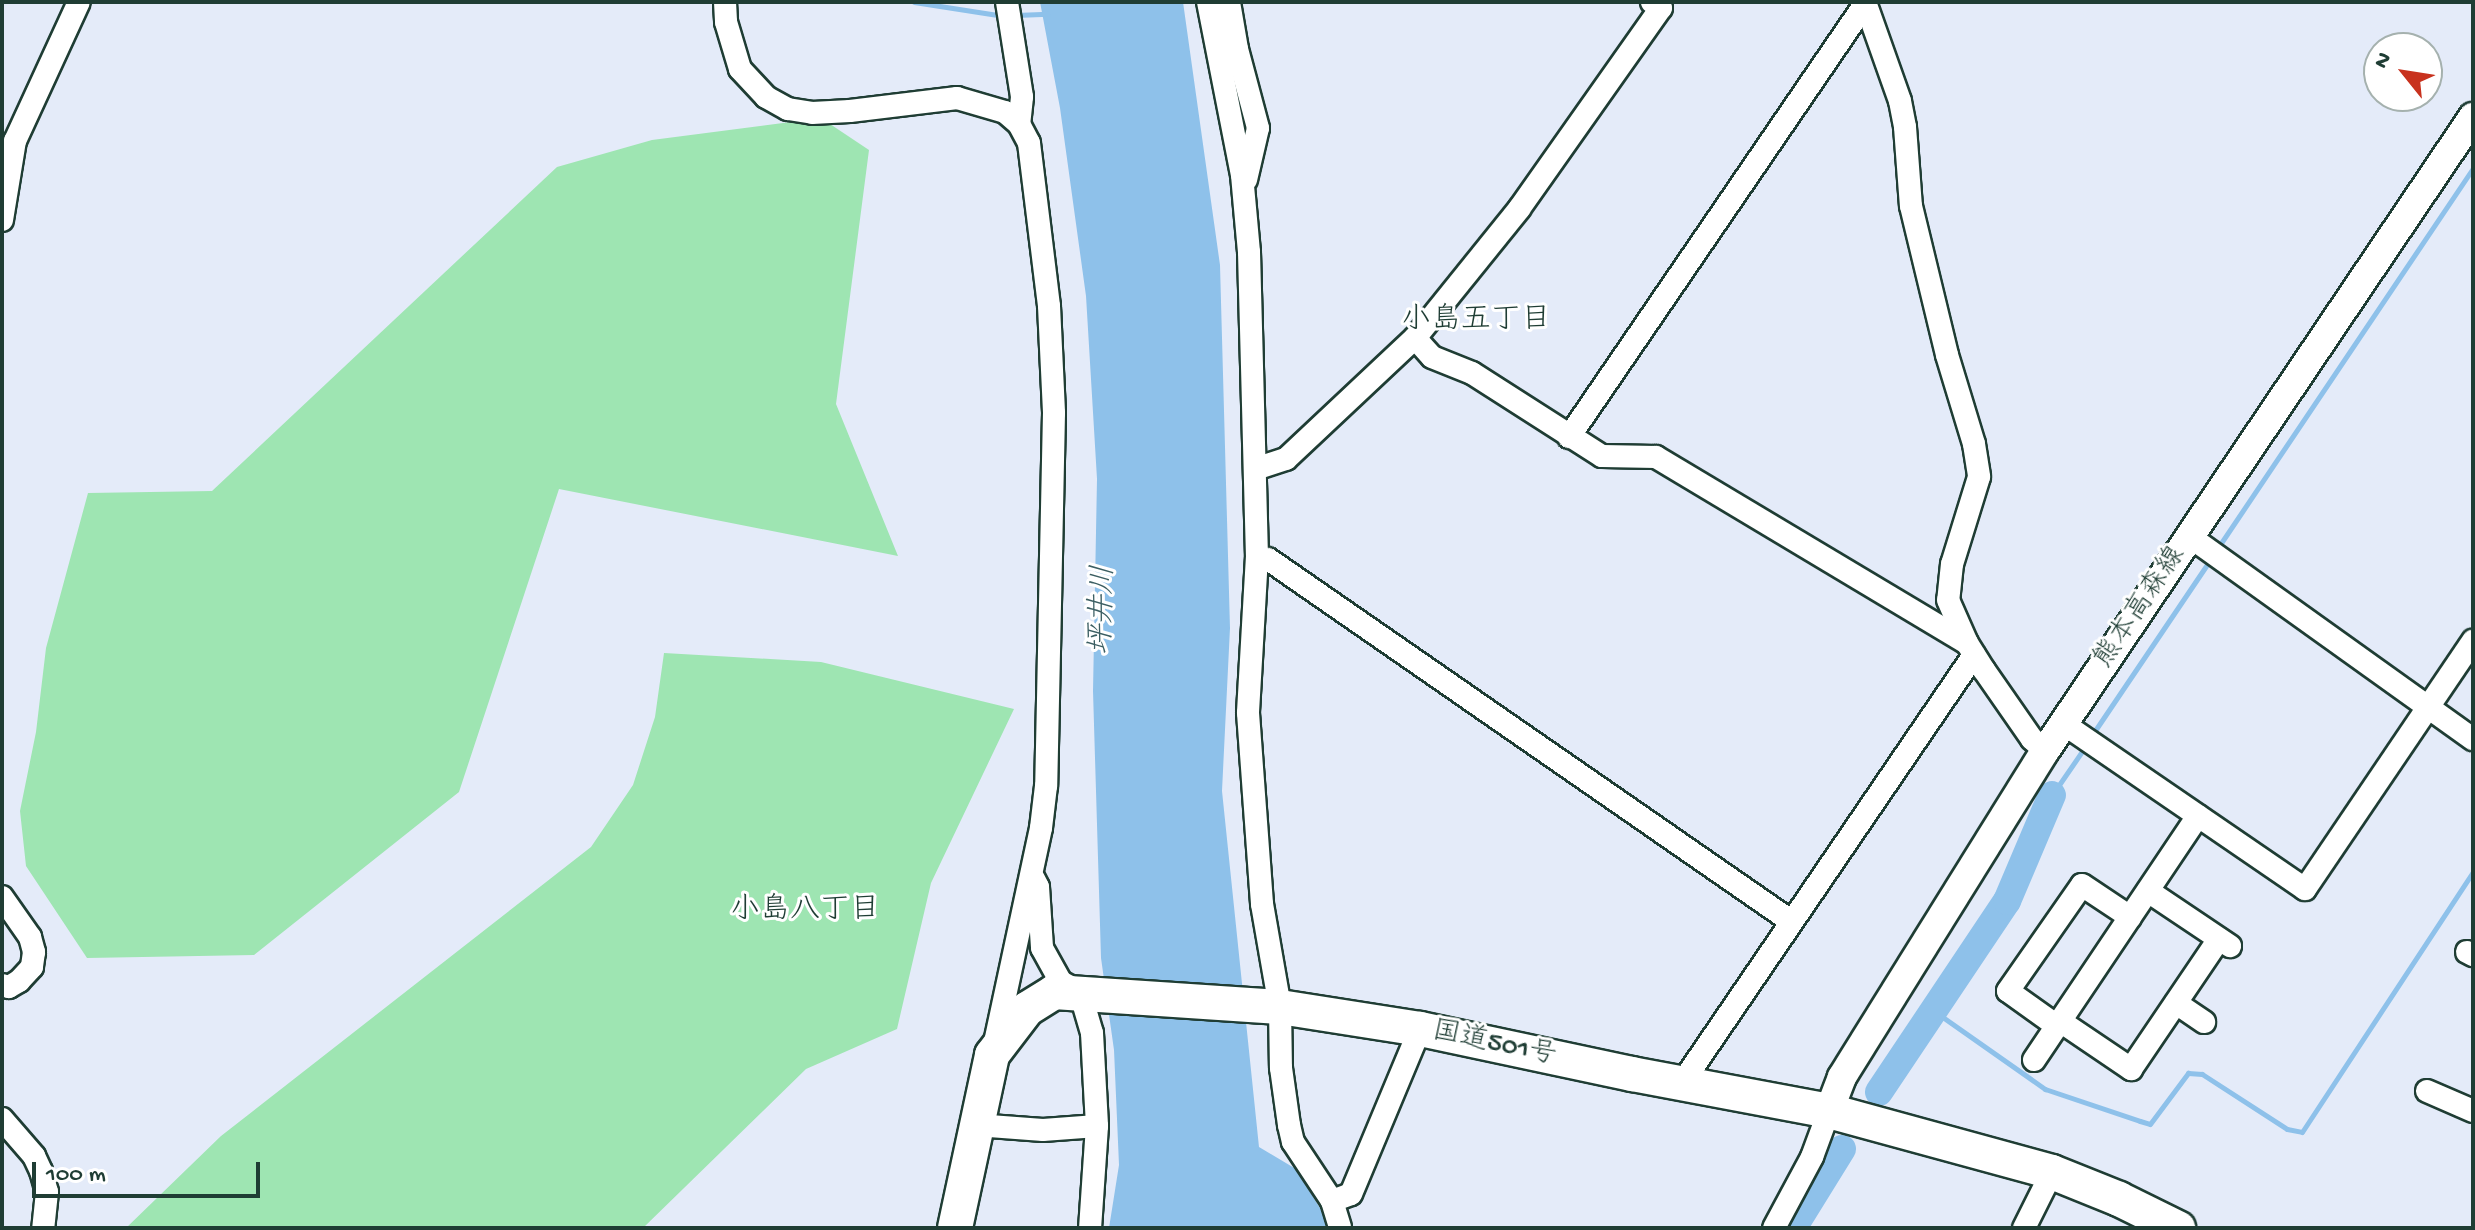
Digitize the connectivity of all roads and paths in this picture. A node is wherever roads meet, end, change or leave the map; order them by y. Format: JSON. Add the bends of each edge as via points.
{"nodes":[{"id":1,"x":79,"y":2,"type":"edge"},
{"id":2,"x":725,"y":2,"type":"edge"},
{"id":3,"x":1208,"y":2,"type":"edge"},
{"id":4,"x":1229,"y":2,"type":"edge"},
{"id":5,"x":1652,"y":2,"type":"edge"},
{"id":6,"x":1865,"y":3,"type":"edge"},
{"id":7,"x":1008,"y":4,"type":"edge"},
{"id":8,"x":2473,"y":117,"type":"edge"},
{"id":9,"x":1019,"y":124,"type":"junction"},
{"id":10,"x":1244,"y":193,"type":"junction"},
{"id":11,"x":2,"y":220,"type":"edge"},
{"id":12,"x":1415,"y":338,"type":"junction"},
{"id":13,"x":1569,"y":437,"type":"junction"},
{"id":14,"x":1255,"y":469,"type":"junction"},
{"id":15,"x":2189,"y":536,"type":"junction"},
{"id":16,"x":1268,"y":559,"type":"dead end"},
{"id":17,"x":2473,"y":641,"type":"edge"},
{"id":18,"x":1970,"y":649,"type":"junction"},
{"id":19,"x":2426,"y":708,"type":"junction"},
{"id":20,"x":2064,"y":724,"type":"junction"},
{"id":21,"x":2473,"y":739,"type":"edge"},
{"id":22,"x":2045,"y":751,"type":"junction"},
{"id":23,"x":2198,"y":816,"type":"junction"},
{"id":24,"x":1031,"y":875,"type":"junction"},
{"id":25,"x":2148,"y":891,"type":"junction"},
{"id":26,"x":2,"y":897,"type":"edge"},
{"id":27,"x":2130,"y":917,"type":"junction"},
{"id":28,"x":1792,"y":922,"type":"junction"},
{"id":29,"x":2,"y":985,"type":"edge"},
{"id":30,"x":1084,"y":992,"type":"junction"},
{"id":31,"x":2176,"y":1003,"type":"junction"},
{"id":32,"x":1275,"y":1007,"type":"junction"},
{"id":33,"x":2204,"y":1022,"type":"dead end"},
{"id":34,"x":2059,"y":1023,"type":"junction"},
{"id":35,"x":1420,"y":1029,"type":"junction"},
{"id":36,"x":992,"y":1055,"type":"junction"},
{"id":37,"x":2034,"y":1060,"type":"dead end"},
{"id":38,"x":1682,"y":1083,"type":"junction"},
{"id":39,"x":2427,"y":1091,"type":"dead end"},
{"id":40,"x":1829,"y":1111,"type":"junction"},
{"id":41,"x":2473,"y":1111,"type":"edge"},
{"id":42,"x":2,"y":1119,"type":"edge"},
{"id":43,"x":976,"y":1125,"type":"junction"},
{"id":44,"x":1097,"y":1126,"type":"junction"},
{"id":45,"x":2052,"y":1172,"type":"junction"},
{"id":46,"x":1332,"y":1201,"type":"junction"},
{"id":47,"x":43,"y":1228,"type":"edge"},
{"id":48,"x":955,"y":1228,"type":"edge"},
{"id":49,"x":1090,"y":1228,"type":"edge"},
{"id":50,"x":1340,"y":1228,"type":"edge"},
{"id":51,"x":1774,"y":1228,"type":"edge"},
{"id":52,"x":2024,"y":1228,"type":"edge"},
{"id":53,"x":2178,"y":1228,"type":"edge"}],
"edges":[{"from":1,"to":11,"type":"street","via":[[15,141]]},
{"from":2,"to":9,"type":"street","via":[[740,69],[766,97],[788,109],[850,111],[957,98],[993,107]]},
{"from":3,"to":10,"type":"street"},
{"from":4,"to":10,"type":"street","via":[[1258,128]]},
{"from":5,"to":12,"type":"street","via":[[1661,8],[1652,21],[1519,209]]},
{"from":6,"to":13,"type":"street"},
{"from":6,"to":18,"type":"street","via":[[1900,101],[1911,206],[1974,444],[1979,477],[1952,564],[1948,600]]},
{"from":7,"to":9,"type":"street","via":[[1022,97]]},
{"from":8,"to":15,"type":"main road","name":"熊本高森線"},
{"from":9,"to":24,"type":"street","via":[[1029,143],[1038,213],[1054,413],[1046,786]]},
{"from":10,"to":14,"type":"street"},
{"from":12,"to":13,"type":"street","via":[[1432,357],[1472,373]]},
{"from":12,"to":14,"type":"street","via":[[1286,459]]},
{"from":13,"to":18,"type":"street","via":[[1602,456],[1656,457]]},
{"from":14,"to":32,"type":"street","via":[[1257,556],[1248,713]]},
{"from":15,"to":19,"type":"street"},
{"from":15,"to":20,"type":"main road","name":"熊本高森線"},
{"from":16,"to":28,"type":"street"},
{"from":17,"to":19,"type":"street"},
{"from":18,"to":22,"type":"street"},
{"from":18,"to":28,"type":"street"},
{"from":19,"to":21,"type":"street"},
{"from":19,"to":23,"type":"street","via":[[2305,889]]},
{"from":20,"to":22,"type":"main road","name":"熊本高森線"},
{"from":20,"to":23,"type":"street"},
{"from":22,"to":40,"type":"main road","name":"熊本高森線","via":[[1842,1077]]},
{"from":23,"to":25,"type":"street"},
{"from":24,"to":30,"type":"street","via":[[1038,887],[1042,948],[1061,982]]},
{"from":24,"to":36,"type":"street"},
{"from":25,"to":27,"type":"street"},
{"from":25,"to":31,"type":"street","via":[[2225,943]]},
{"from":26,"to":29,"type":"street","via":[[30,937],[34,952],[32,967],[19,981]]},
{"from":27,"to":34,"type":"street"},
{"from":27,"to":34,"type":"street","via":[[2082,885],[2008,991]]},
{"from":28,"to":38,"type":"street"},
{"from":30,"to":32,"type":"highway","name":"国道501号"},
{"from":30,"to":36,"type":"highway","name":"国道501号","via":[[1043,996]]},
{"from":30,"to":44,"type":"street","via":[[1092,1033]]},
{"from":31,"to":33,"type":"street"},
{"from":31,"to":34,"type":"street","via":[[2131,1069]]},
{"from":32,"to":35,"type":"highway","name":"国道501号"},
{"from":32,"to":46,"type":"street","via":[[1293,1142]]},
{"from":34,"to":37,"type":"street"},
{"from":35,"to":38,"type":"highway","name":"国道501号"},
{"from":35,"to":46,"type":"street","via":[[1351,1194]]},
{"from":36,"to":43,"type":"highway","name":"国道501号"},
{"from":38,"to":40,"type":"highway","name":"国道501号"},
{"from":39,"to":41,"type":"street"},
{"from":40,"to":45,"type":"highway","name":"国道501号"},
{"from":40,"to":51,"type":"street","via":[[1812,1157]]},
{"from":42,"to":47,"type":"street","via":[[41,1171],[47,1192]]},
{"from":43,"to":44,"type":"street","via":[[1043,1130]]},
{"from":43,"to":48,"type":"highway","name":"国道501号"},
{"from":44,"to":49,"type":"street"},
{"from":45,"to":52,"type":"street"},
{"from":45,"to":53,"type":"highway","name":"国道501号"},
{"from":46,"to":50,"type":"street"}]}
